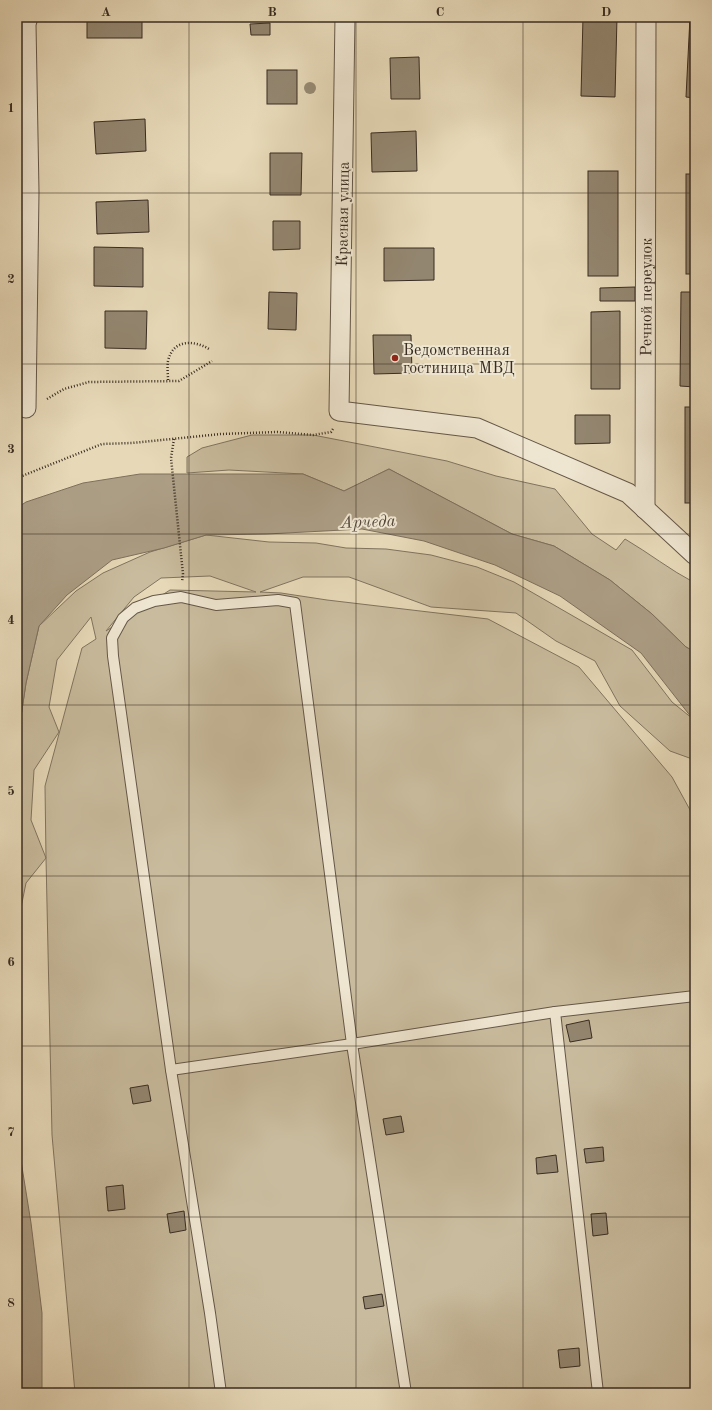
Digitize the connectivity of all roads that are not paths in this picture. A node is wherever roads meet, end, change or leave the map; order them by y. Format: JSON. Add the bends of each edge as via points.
{"nodes":[{"id":1,"x":28,"y":17,"type":"edge"},
{"id":2,"x":345,"y":17,"type":"edge"},
{"id":3,"x":646,"y":17,"type":"edge"},
{"id":4,"x":26,"y":408,"type":"road end"},
{"id":5,"x":645,"y":509,"type":"junction"},
{"id":6,"x":695,"y":555,"type":"edge"},
{"id":7,"x":695,"y":996,"type":"edge"},
{"id":8,"x":555,"y":1012,"type":"junction"},
{"id":9,"x":352,"y":1044,"type":"junction"},
{"id":10,"x":171,"y":1070,"type":"junction"},
{"id":11,"x":221,"y":1393,"type":"edge"},
{"id":12,"x":406,"y":1393,"type":"edge"},
{"id":13,"x":598,"y":1393,"type":"edge"}],
"edges":[{"from":1,"to":4,"type":"street"},
{"from":2,"to":5,"type":"street","name":"Красная улица","via":[[339,411],[477,428],[628,493]]},
{"from":3,"to":5,"type":"street","name":"Речной переулок"},
{"from":5,"to":6,"type":"street"},
{"from":7,"to":8,"type":"lane"},
{"from":8,"to":9,"type":"lane"},
{"from":8,"to":13,"type":"lane"},
{"from":9,"to":10,"type":"lane"},
{"from":9,"to":10,"type":"lane","via":[[295,603],[278,600],[216,605],[181,597],[154,601],[135,608],[124,618],[112,638]]},
{"from":9,"to":12,"type":"lane"},
{"from":10,"to":11,"type":"lane"}]}
